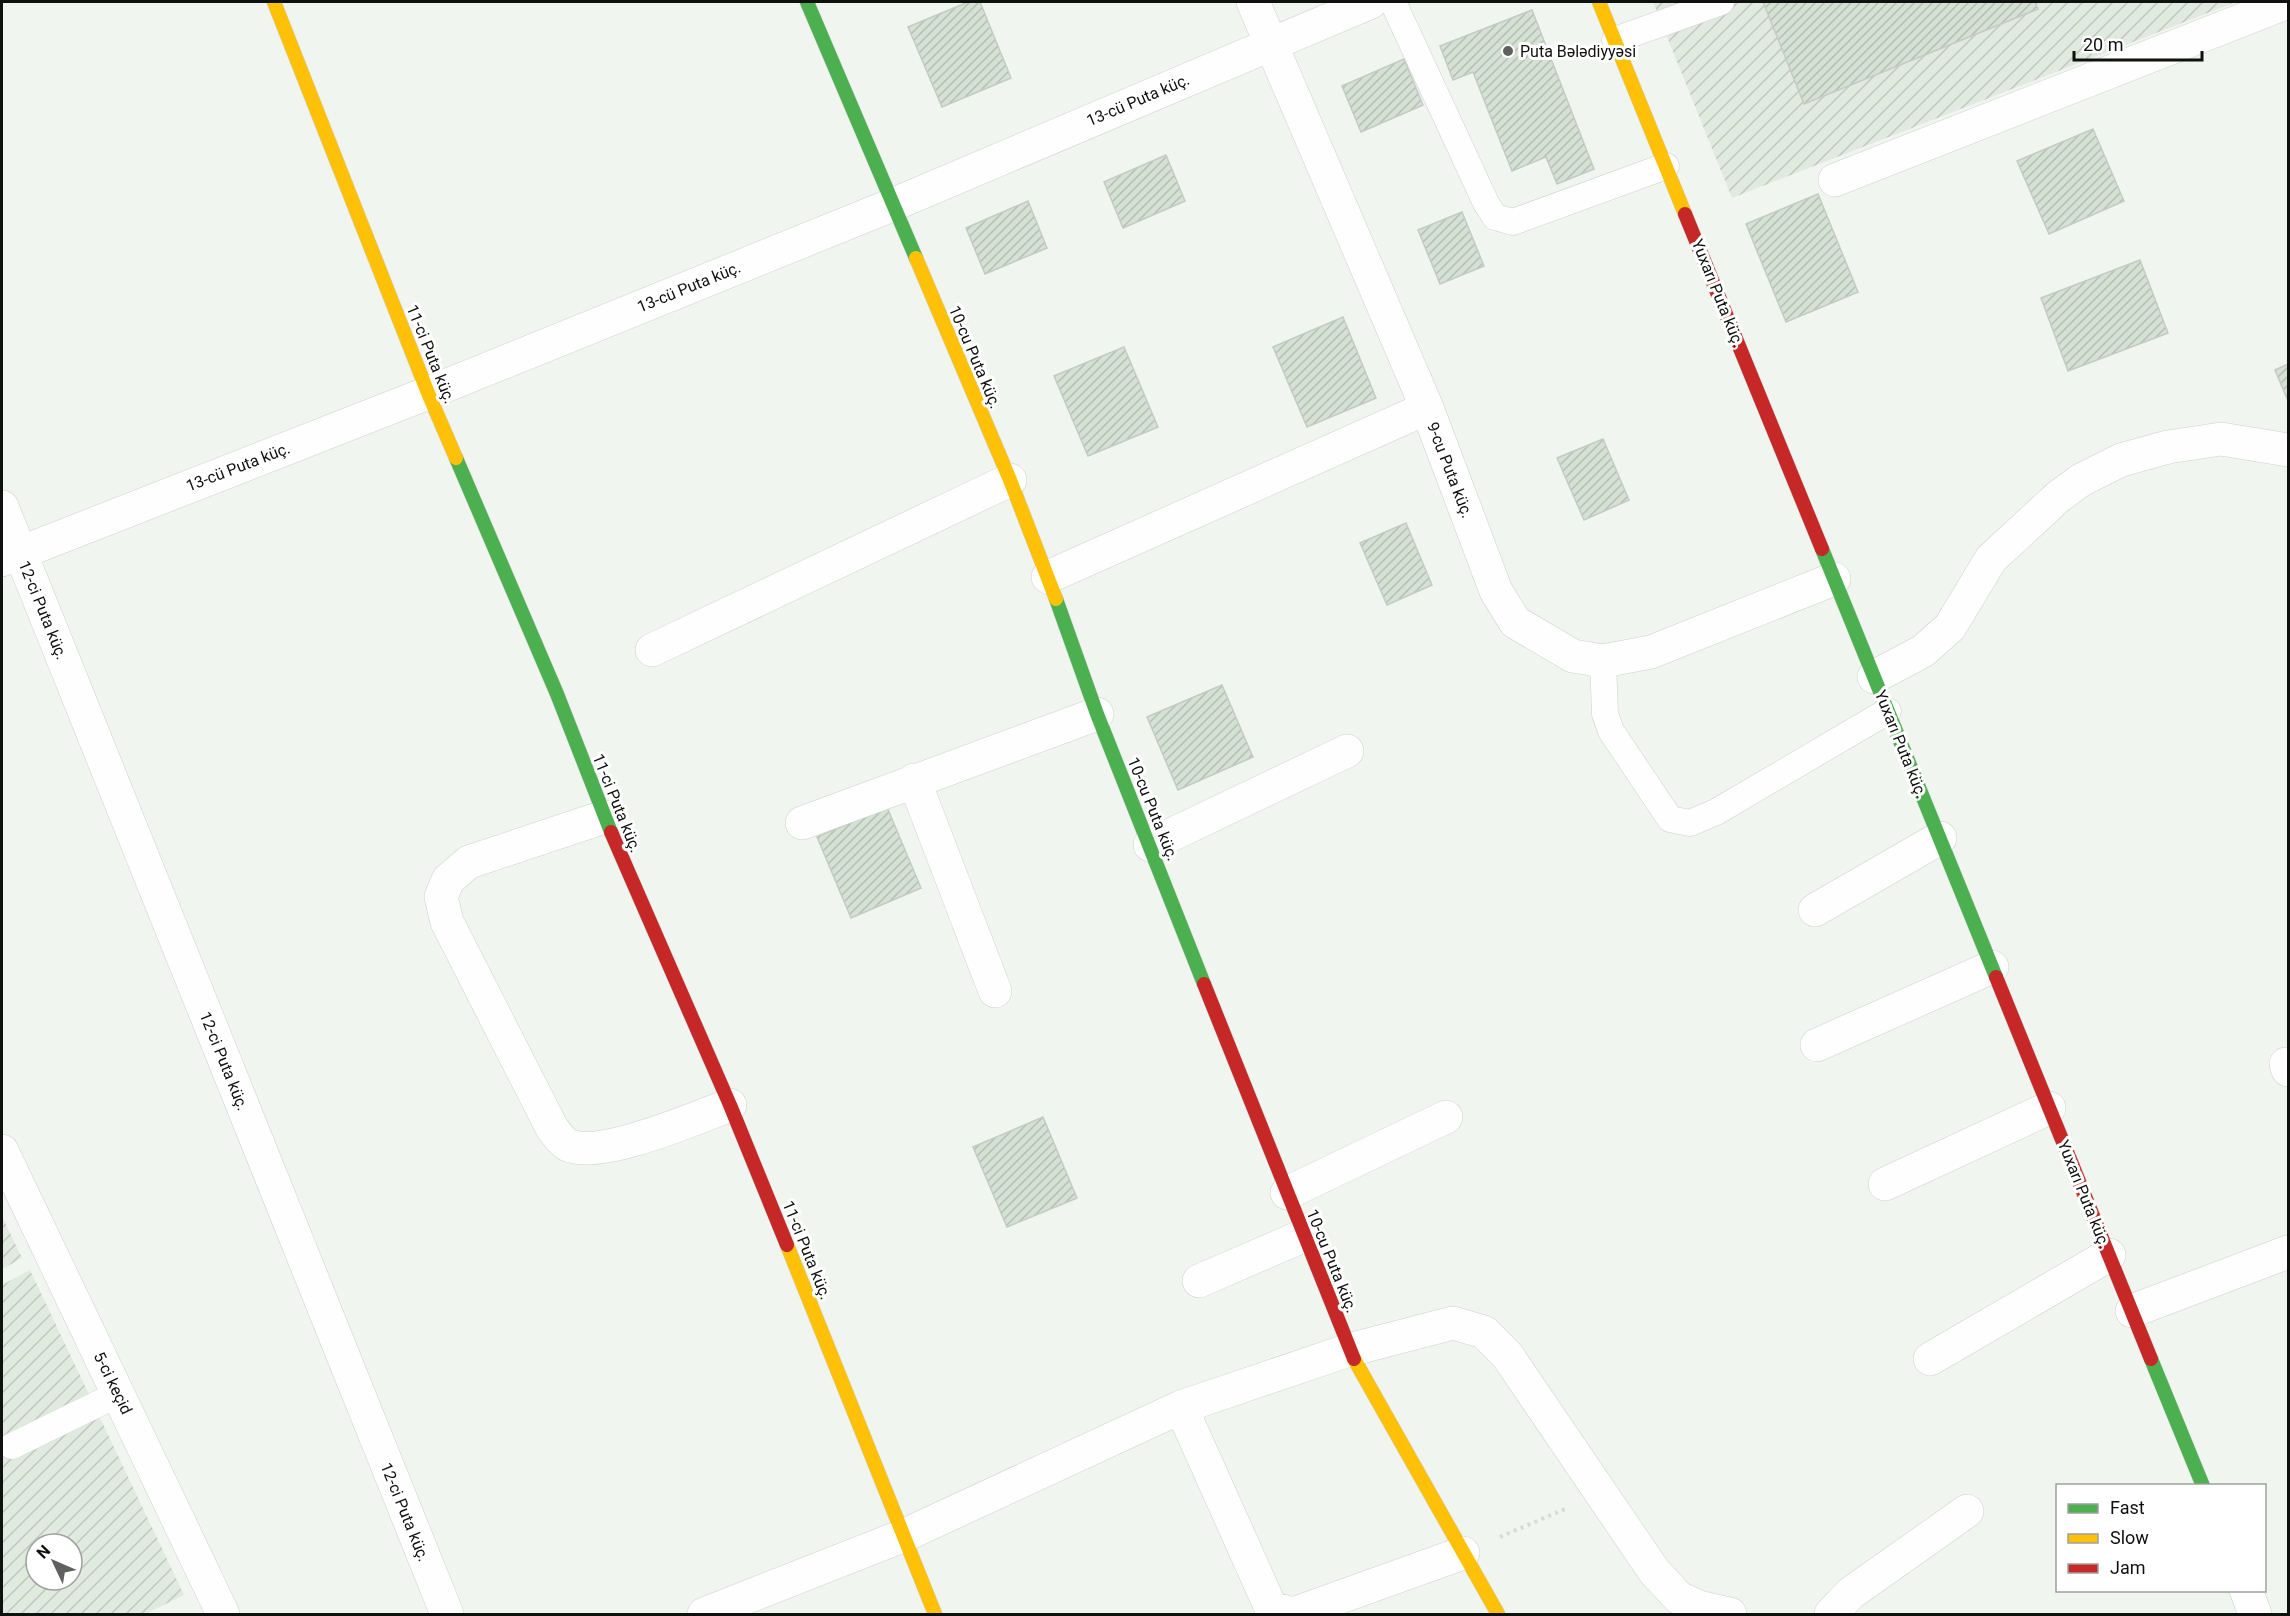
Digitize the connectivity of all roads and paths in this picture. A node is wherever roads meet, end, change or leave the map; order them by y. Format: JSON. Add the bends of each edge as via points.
{"nodes":[{"id":1,"x":274,"y":2,"type":"edge"},
{"id":2,"x":807,"y":2,"type":"edge"},
{"id":3,"x":1253,"y":2,"type":"edge"},
{"id":4,"x":1371,"y":2,"type":"edge"},
{"id":5,"x":1393,"y":2,"type":"edge"},
{"id":6,"x":1599,"y":2,"type":"edge"},
{"id":7,"x":1721,"y":2,"type":"edge"},
{"id":8,"x":2289,"y":2,"type":"edge"},
{"id":9,"x":1615,"y":40,"type":"junction"},
{"id":10,"x":1270,"y":44,"type":"junction"},
{"id":11,"x":1666,"y":166,"type":"junction"},
{"id":12,"x":1835,"y":180,"type":"dead end"},
{"id":13,"x":892,"y":205,"type":"junction"},
{"id":14,"x":428,"y":393,"type":"junction"},
{"id":15,"x":1427,"y":408,"type":"junction"},
{"id":16,"x":2289,"y":450,"type":"edge"},
{"id":17,"x":1010,"y":480,"type":"junction"},
{"id":18,"x":2,"y":507,"type":"edge"},
{"id":19,"x":11,"y":556,"type":"edge"},
{"id":20,"x":1048,"y":577,"type":"junction"},
{"id":21,"x":1834,"y":579,"type":"junction"},
{"id":22,"x":652,"y":650,"type":"dead end"},
{"id":23,"x":1603,"y":661,"type":"junction"},
{"id":24,"x":1874,"y":676,"type":"junction"},
{"id":25,"x":1888,"y":711,"type":"junction"},
{"id":26,"x":1096,"y":714,"type":"junction"},
{"id":27,"x":1347,"y":752,"type":"dead end"},
{"id":28,"x":914,"y":780,"type":"junction"},
{"id":29,"x":604,"y":817,"type":"junction"},
{"id":30,"x":802,"y":823,"type":"dead end"},
{"id":31,"x":1940,"y":838,"type":"junction"},
{"id":32,"x":1150,"y":845,"type":"junction"},
{"id":33,"x":1815,"y":909,"type":"dead end"},
{"id":34,"x":1992,"y":967,"type":"junction"},
{"id":35,"x":995,"y":992,"type":"dead end"},
{"id":36,"x":1816,"y":1045,"type":"dead end"},
{"id":37,"x":730,"y":1106,"type":"junction"},
{"id":38,"x":2049,"y":1108,"type":"junction"},
{"id":39,"x":1446,"y":1117,"type":"dead end"},
{"id":40,"x":2,"y":1151,"type":"edge"},
{"id":41,"x":1885,"y":1184,"type":"dead end"},
{"id":42,"x":1287,"y":1193,"type":"junction"},
{"id":43,"x":1304,"y":1236,"type":"junction"},
{"id":44,"x":2289,"y":1252,"type":"edge"},
{"id":45,"x":2109,"y":1255,"type":"junction"},
{"id":46,"x":1199,"y":1281,"type":"dead end"},
{"id":47,"x":2132,"y":1311,"type":"junction"},
{"id":48,"x":1349,"y":1350,"type":"junction"},
{"id":49,"x":1930,"y":1359,"type":"dead end"},
{"id":50,"x":118,"y":1394,"type":"junction"},
{"id":51,"x":1180,"y":1407,"type":"junction"},
{"id":52,"x":12,"y":1446,"type":"dead end"},
{"id":53,"x":2203,"y":1484,"type":"edge"},
{"id":54,"x":1601,"y":1493,"type":"junction"},
{"id":55,"x":1967,"y":1511,"type":"dead end"},
{"id":56,"x":905,"y":1535,"type":"junction"},
{"id":57,"x":1463,"y":1553,"type":"junction"},
{"id":58,"x":2247,"y":1592,"type":"edge"},
{"id":59,"x":223,"y":1614,"type":"edge"},
{"id":60,"x":447,"y":1614,"type":"edge"},
{"id":61,"x":704,"y":1614,"type":"edge"},
{"id":62,"x":935,"y":1614,"type":"edge"},
{"id":63,"x":1498,"y":1614,"type":"edge"},
{"id":64,"x":1730,"y":1614,"type":"edge"},
{"id":65,"x":1831,"y":1614,"type":"edge"},
{"id":66,"x":2255,"y":1614,"type":"edge"}],
"edges":[{"from":1,"to":14,"type":"street","name":"11-ci Puta küç."},
{"from":2,"to":13,"type":"street","name":"10-cu Puta küç."},
{"from":3,"to":10,"type":"street","name":"9-cu Puta küç."},
{"from":4,"to":10,"type":"street","name":"13-cü Puta küç."},
{"from":5,"to":11,"type":"lane","via":[[1495,218],[1513,222]]},
{"from":6,"to":9,"type":"street","name":"Yuxarı Puta küç."},
{"from":7,"to":9,"type":"lane"},
{"from":8,"to":12,"type":"street"},
{"from":9,"to":11,"type":"street","name":"Yuxarı Puta küç."},
{"from":10,"to":13,"type":"street","name":"13-cü Puta küç."},
{"from":10,"to":15,"type":"street","name":"9-cu Puta küç."},
{"from":11,"to":21,"type":"street","name":"Yuxarı Puta küç."},
{"from":13,"to":14,"type":"street","name":"13-cü Puta küç."},
{"from":13,"to":17,"type":"street","name":"10-cu Puta küç."},
{"from":14,"to":19,"type":"street","name":"13-cü Puta küç."},
{"from":14,"to":29,"type":"street","name":"11-ci Puta küç.","via":[[557,694]]},
{"from":15,"to":20,"type":"street"},
{"from":15,"to":23,"type":"street","name":"9-cu Puta küç.","via":[[1496,591],[1515,622],[1573,656]]},
{"from":16,"to":24,"type":"street","via":[[2221,439],[2200,442],[2121,460],[2081,480],[1991,559],[1950,627],[1923,651]]},
{"from":17,"to":20,"type":"street","name":"10-cu Puta küç."},
{"from":17,"to":22,"type":"street"},
{"from":18,"to":19,"type":"street","name":"12-ci Puta küç."},
{"from":19,"to":60,"type":"street","name":"12-ci Puta küç."},
{"from":20,"to":26,"type":"street","name":"10-cu Puta küç."},
{"from":21,"to":23,"type":"street","name":"9-cu Puta küç.","via":[[1651,652]]},
{"from":21,"to":24,"type":"street","name":"Yuxarı Puta küç."},
{"from":23,"to":25,"type":"lane","via":[[1605,714],[1611,731],[1670,819],[1690,823],[1716,812]]},
{"from":24,"to":25,"type":"street","name":"Yuxarı Puta küç."},
{"from":25,"to":31,"type":"street","name":"Yuxarı Puta küç."},
{"from":26,"to":28,"type":"street"},
{"from":26,"to":32,"type":"street","name":"10-cu Puta küç."},
{"from":27,"to":32,"type":"street"},
{"from":28,"to":30,"type":"street"},
{"from":28,"to":35,"type":"street"},
{"from":29,"to":37,"type":"street","name":"11-ci Puta küç."},
{"from":29,"to":37,"type":"street","via":[[469,862],[448,880],[441,897],[447,922],[552,1128],[567,1145],[591,1150],[614,1146]]},
{"from":31,"to":33,"type":"street"},
{"from":31,"to":34,"type":"street","name":"Yuxarı Puta küç."},
{"from":32,"to":42,"type":"street","name":"10-cu Puta küç."},
{"from":34,"to":36,"type":"street"},
{"from":34,"to":38,"type":"street","name":"Yuxarı Puta küç."},
{"from":37,"to":56,"type":"street","name":"11-ci Puta küç."},
{"from":38,"to":41,"type":"street"},
{"from":38,"to":45,"type":"street","name":"Yuxarı Puta küç."},
{"from":39,"to":42,"type":"street"},
{"from":40,"to":50,"type":"street","name":"5-ci keçid"},
{"from":42,"to":43,"type":"street","name":"10-cu Puta küç."},
{"from":43,"to":46,"type":"street"},
{"from":43,"to":48,"type":"street","name":"10-cu Puta küç."},
{"from":44,"to":47,"type":"street"},
{"from":45,"to":47,"type":"street","name":"Yuxarı Puta küç."},
{"from":45,"to":49,"type":"street"},
{"from":47,"to":53,"type":"street","name":"Yuxarı Puta küç."},
{"from":48,"to":51,"type":"street"},
{"from":48,"to":54,"type":"street","via":[[1453,1323],[1484,1332],[1507,1354]]},
{"from":48,"to":57,"type":"street","name":"10-cu Puta küç."},
{"from":50,"to":52,"type":"lane"},
{"from":50,"to":59,"type":"street","name":"5-ci keçid"},
{"from":51,"to":56,"type":"street"},
{"from":51,"to":57,"type":"street","via":[[1271,1608],[1293,1614]]},
{"from":54,"to":57,"type":"path"},
{"from":54,"to":64,"type":"street","via":[[1654,1571],[1679,1598]]},
{"from":55,"to":65,"type":"street","via":[[1851,1593]]},
{"from":56,"to":61,"type":"street"},
{"from":56,"to":62,"type":"street","name":"11-ci Puta küç."},
{"from":57,"to":63,"type":"street","name":"10-cu Puta küç."},
{"from":58,"to":66,"type":"street"}]}
